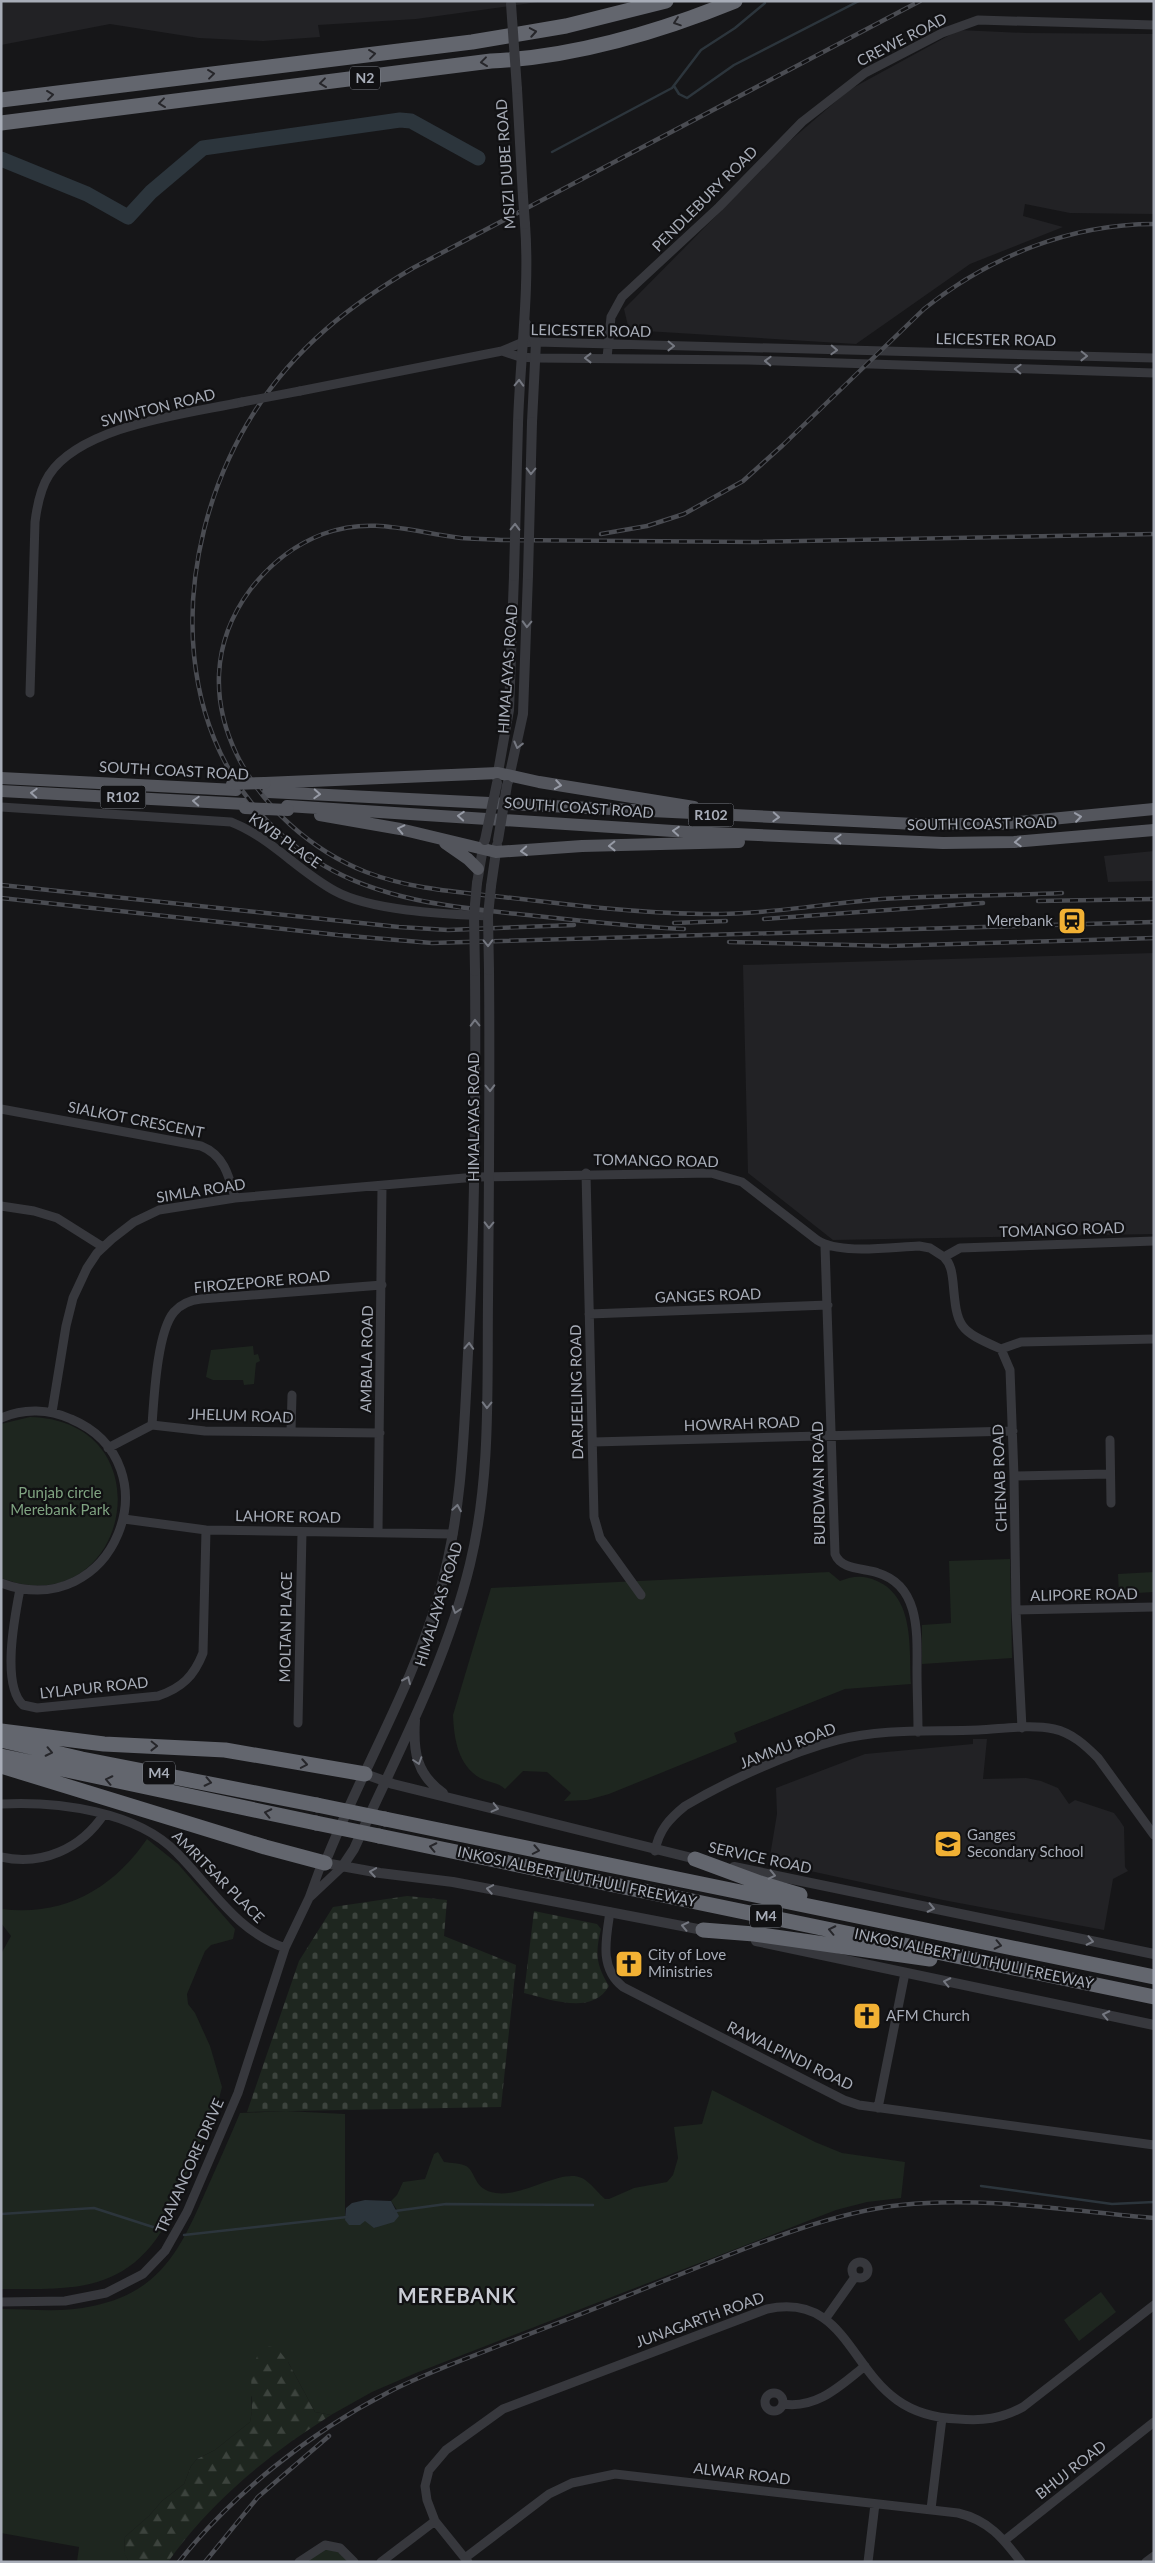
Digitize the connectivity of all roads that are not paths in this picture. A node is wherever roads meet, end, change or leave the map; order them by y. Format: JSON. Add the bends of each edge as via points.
{"nodes":[{"id":1,"x":666,"y":1,"type":"edge"},
{"id":2,"x":735,"y":1,"type":"edge"},
{"id":3,"x":511,"y":2,"type":"edge"},
{"id":4,"x":1154,"y":26,"type":"edge"},
{"id":5,"x":844,"y":87,"type":"joint"},
{"id":6,"x":1,"y":100,"type":"edge"},
{"id":7,"x":1,"y":123,"type":"edge"},
{"id":8,"x":525,"y":322,"type":"junction"},
{"id":9,"x":536,"y":342,"type":"junction"},
{"id":10,"x":521,"y":343,"type":"junction"},
{"id":11,"x":608,"y":345,"type":"junction"},
{"id":12,"x":740,"y":347,"type":"junction"},
{"id":13,"x":502,"y":351,"type":"junction"},
{"id":14,"x":520,"y":357,"type":"junction"},
{"id":15,"x":1114,"y":357,"type":"junction"},
{"id":16,"x":536,"y":358,"type":"junction"},
{"id":17,"x":607,"y":358,"type":"junction"},
{"id":18,"x":1154,"y":358,"type":"edge"},
{"id":19,"x":740,"y":361,"type":"junction"},
{"id":20,"x":1113,"y":372,"type":"junction"},
{"id":21,"x":1154,"y":373,"type":"edge"},
{"id":22,"x":30,"y":693,"type":"dead end"},
{"id":23,"x":1,"y":778,"type":"edge"},
{"id":24,"x":503,"y":779,"type":"junction"},
{"id":25,"x":267,"y":787,"type":"junction"},
{"id":26,"x":1,"y":791,"type":"edge"},
{"id":27,"x":1,"y":807,"type":"edge"},
{"id":28,"x":288,"y":808,"type":"junction"},
{"id":29,"x":1154,"y":809,"type":"edge"},
{"id":30,"x":1097,"y":814,"type":"junction"},
{"id":31,"x":749,"y":816,"type":"junction"},
{"id":32,"x":863,"y":821,"type":"junction"},
{"id":33,"x":1154,"y":830,"type":"edge"},
{"id":34,"x":1099,"y":835,"type":"junction"},
{"id":35,"x":765,"y":836,"type":"junction"},
{"id":36,"x":437,"y":838,"type":"junction"},
{"id":37,"x":864,"y":840,"type":"junction"},
{"id":38,"x":484,"y":845,"type":"junction"},
{"id":39,"x":497,"y":846,"type":"junction"},
{"id":40,"x":478,"y":869,"type":"junction"},
{"id":41,"x":474,"y":915,"type":"junction"},
{"id":42,"x":488,"y":916,"type":"junction"},
{"id":43,"x":1,"y":1108,"type":"edge"},
{"id":44,"x":586,"y":1173,"type":"junction"},
{"id":45,"x":490,"y":1176,"type":"junction"},
{"id":46,"x":476,"y":1177,"type":"junction"},
{"id":47,"x":382,"y":1186,"type":"junction"},
{"id":48,"x":235,"y":1198,"type":"junction"},
{"id":49,"x":1,"y":1206,"type":"edge"},
{"id":50,"x":1154,"y":1241,"type":"edge"},
{"id":51,"x":826,"y":1246,"type":"junction"},
{"id":52,"x":103,"y":1247,"type":"junction"},
{"id":53,"x":944,"y":1257,"type":"junction"},
{"id":54,"x":382,"y":1285,"type":"junction"},
{"id":55,"x":828,"y":1305,"type":"junction"},
{"id":56,"x":589,"y":1314,"type":"junction"},
{"id":57,"x":1154,"y":1338,"type":"edge"},
{"id":58,"x":1001,"y":1349,"type":"junction"},
{"id":59,"x":292,"y":1395,"type":"dead end"},
{"id":60,"x":52,"y":1412,"type":"junction"},
{"id":61,"x":1,"y":1418,"type":"edge"},
{"id":62,"x":152,"y":1425,"type":"junction"},
{"id":63,"x":1013,"y":1431,"type":"junction"},
{"id":64,"x":291,"y":1432,"type":"junction"},
{"id":65,"x":380,"y":1433,"type":"junction"},
{"id":66,"x":832,"y":1435,"type":"junction"},
{"id":67,"x":1110,"y":1440,"type":"dead end"},
{"id":68,"x":593,"y":1442,"type":"junction"},
{"id":69,"x":108,"y":1448,"type":"junction"},
{"id":70,"x":1109,"y":1474,"type":"junction"},
{"id":71,"x":1014,"y":1476,"type":"junction"},
{"id":72,"x":1111,"y":1503,"type":"dead end"},
{"id":73,"x":124,"y":1520,"type":"junction"},
{"id":74,"x":206,"y":1530,"type":"junction"},
{"id":75,"x":302,"y":1532,"type":"junction"},
{"id":76,"x":378,"y":1532,"type":"junction"},
{"id":77,"x":453,"y":1534,"type":"junction"},
{"id":78,"x":1,"y":1584,"type":"edge"},
{"id":79,"x":20,"y":1589,"type":"junction"},
{"id":80,"x":641,"y":1595,"type":"dead end"},
{"id":81,"x":1154,"y":1607,"type":"edge"},
{"id":82,"x":1016,"y":1610,"type":"junction"},
{"id":83,"x":416,"y":1714,"type":"junction"},
{"id":84,"x":298,"y":1724,"type":"dead end"},
{"id":85,"x":1022,"y":1728,"type":"junction"},
{"id":86,"x":1,"y":1731,"type":"edge"},
{"id":87,"x":918,"y":1732,"type":"junction"},
{"id":88,"x":1,"y":1740,"type":"edge"},
{"id":89,"x":1,"y":1756,"type":"edge"},
{"id":90,"x":1,"y":1766,"type":"edge"},
{"id":91,"x":365,"y":1774,"type":"junction"},
{"id":92,"x":385,"y":1782,"type":"junction"},
{"id":93,"x":448,"y":1796,"type":"junction"},
{"id":94,"x":1,"y":1804,"type":"edge"},
{"id":95,"x":104,"y":1814,"type":"junction"},
{"id":96,"x":1154,"y":1836,"type":"edge"},
{"id":97,"x":655,"y":1851,"type":"junction"},
{"id":98,"x":1,"y":1857,"type":"edge"},
{"id":99,"x":695,"y":1859,"type":"junction"},
{"id":100,"x":325,"y":1862,"type":"junction"},
{"id":101,"x":342,"y":1867,"type":"junction"},
{"id":102,"x":309,"y":1898,"type":"junction"},
{"id":103,"x":610,"y":1912,"type":"junction"},
{"id":104,"x":865,"y":1918,"type":"junction"},
{"id":105,"x":704,"y":1930,"type":"junction"},
{"id":106,"x":285,"y":1948,"type":"junction"},
{"id":107,"x":1154,"y":1954,"type":"edge"},
{"id":108,"x":1033,"y":1971,"type":"junction"},
{"id":109,"x":905,"y":1973,"type":"junction"},
{"id":110,"x":1154,"y":1978,"type":"edge"},
{"id":111,"x":1154,"y":1997,"type":"edge"},
{"id":112,"x":1154,"y":2025,"type":"edge"},
{"id":113,"x":878,"y":2108,"type":"junction"},
{"id":114,"x":1154,"y":2145,"type":"edge"},
{"id":115,"x":855,"y":2277,"type":"dead end"},
{"id":116,"x":1,"y":2302,"type":"edge"},
{"id":117,"x":1154,"y":2305,"type":"edge"},
{"id":118,"x":826,"y":2318,"type":"junction"},
{"id":119,"x":866,"y":2366,"type":"junction"},
{"id":120,"x":783,"y":2404,"type":"dead end"},
{"id":121,"x":942,"y":2418,"type":"junction"},
{"id":122,"x":1154,"y":2422,"type":"edge"},
{"id":123,"x":875,"y":2504,"type":"junction"},
{"id":124,"x":931,"y":2509,"type":"junction"},
{"id":125,"x":435,"y":2521,"type":"junction"},
{"id":126,"x":1005,"y":2540,"type":"junction"},
{"id":127,"x":1154,"y":2556,"type":"edge"},
{"id":128,"x":467,"y":2560,"type":"edge"},
{"id":129,"x":299,"y":2562,"type":"edge"},
{"id":130,"x":354,"y":2562,"type":"edge"},
{"id":131,"x":381,"y":2562,"type":"edge"},
{"id":132,"x":868,"y":2562,"type":"edge"},
{"id":133,"x":1021,"y":2562,"type":"edge"},
{"id":134,"x":1146,"y":2562,"type":"edge"}],
"edges":[{"from":6,"to":1,"type":"highway","number":"N2","one_way":true,"via":[[472,42],[566,26]]},
{"from":2,"to":7,"type":"highway","number":"N2","one_way":true,"via":[[622,38],[519,60]]},
{"from":3,"to":8,"type":"street","name":"MSIZI DUBE ROAD","bridge":true,"via":[[525,224]]},
{"from":4,"to":5,"type":"street","name":"CREWE ROAD","via":[[978,20],[942,33]]},
{"from":5,"to":11,"type":"street","name":"PENDLEBURY ROAD","via":[[802,122],[622,297],[611,317]]},
{"from":8,"to":9,"type":"street","name":"MSIZI DUBE ROAD"},
{"from":8,"to":10,"type":"street","name":"MSIZI DUBE ROAD"},
{"from":9,"to":10,"type":"street","name":"LEICESTER ROAD"},
{"from":9,"to":11,"type":"street","name":"LEICESTER ROAD"},
{"from":9,"to":16,"type":"street","name":"HIMALAYAS ROAD"},
{"from":10,"to":13,"type":"street","name":"LEICESTER ROAD"},
{"from":10,"to":14,"type":"street","name":"HIMALAYAS ROAD"},
{"from":11,"to":12,"type":"street","name":"LEICESTER ROAD","one_way":true},
{"from":11,"to":17,"type":"street"},
{"from":12,"to":15,"type":"street","name":"LEICESTER ROAD","one_way":true},
{"from":12,"to":19,"type":"street"},
{"from":13,"to":14,"type":"street","name":"LEICESTER ROAD"},
{"from":13,"to":22,"type":"street","name":"SWINTON ROAD","bridge":true,"via":[[242,402],[107,433],[68,456],[50,473],[39,499],[35,522]]},
{"from":14,"to":16,"type":"street","name":"LEICESTER ROAD"},
{"from":24,"to":14,"type":"street","name":"HIMALAYAS ROAD","one_way":true,"bridge":true,"via":[[510,694]]},
{"from":15,"to":18,"type":"street","name":"LEICESTER ROAD"},
{"from":15,"to":20,"type":"street"},
{"from":17,"to":16,"type":"street","name":"LEICESTER ROAD","one_way":true},
{"from":16,"to":24,"type":"street","name":"HIMALAYAS ROAD","one_way":true,"bridge":true,"via":[[523,714]]},
{"from":17,"to":19,"type":"street","name":"LEICESTER ROAD"},
{"from":20,"to":19,"type":"street","name":"LEICESTER ROAD","one_way":true},
{"from":20,"to":21,"type":"street","name":"LEICESTER ROAD"},
{"from":23,"to":25,"type":"main road","name":"SOUTH COAST ROAD","number":"R102","bridge":true,"via":[[187,788],[209,784]]},
{"from":24,"to":25,"type":"main road"},
{"from":24,"to":31,"type":"main road","one_way":true},
{"from":24,"to":38,"type":"street","name":"HIMALAYAS ROAD","bridge":true},
{"from":24,"to":39,"type":"street","name":"HIMALAYAS ROAD","bridge":true},
{"from":25,"to":31,"type":"main road","name":"SOUTH COAST ROAD","number":"R102","one_way":true},
{"from":28,"to":26,"type":"main road","name":"SOUTH COAST ROAD","number":"R102","one_way":true},
{"from":27,"to":41,"type":"street","name":"KWB PLACE","via":[[231,822],[250,830],[336,892],[379,906]]},
{"from":35,"to":28,"type":"main road","name":"SOUTH COAST ROAD","number":"R102","one_way":true},
{"from":36,"to":28,"type":"main road","one_way":true},
{"from":29,"to":30,"type":"main road","name":"SOUTH COAST ROAD","number":"R102"},
{"from":32,"to":30,"type":"main road","name":"SOUTH COAST ROAD","number":"R102","one_way":true,"via":[[999,824]]},
{"from":30,"to":34,"type":"main road"},
{"from":31,"to":32,"type":"main road","name":"SOUTH COAST ROAD","number":"R102","one_way":true},
{"from":32,"to":37,"type":"main road"},
{"from":33,"to":34,"type":"main road","name":"SOUTH COAST ROAD","number":"R102"},
{"from":34,"to":37,"type":"main road","name":"SOUTH COAST ROAD","number":"R102","one_way":true,"via":[[987,844]]},
{"from":37,"to":35,"type":"main road","name":"SOUTH COAST ROAD","number":"R102","one_way":true},
{"from":35,"to":39,"type":"main road","one_way":true,"via":[[742,842]]},
{"from":36,"to":38,"type":"main road"},
{"from":36,"to":40,"type":"main road"},
{"from":38,"to":39,"type":"main road"},
{"from":38,"to":40,"type":"street","name":"HIMALAYAS ROAD"},
{"from":39,"to":42,"type":"street","name":"HIMALAYAS ROAD","bridge":true},
{"from":40,"to":41,"type":"street","name":"HIMALAYAS ROAD","bridge":true},
{"from":41,"to":42,"type":"street","name":"KWB PLACE","bridge":true},
{"from":46,"to":41,"type":"street","name":"HIMALAYAS ROAD","one_way":true,"bridge":true},
{"from":42,"to":45,"type":"street","name":"HIMALAYAS ROAD","one_way":true,"bridge":true},
{"from":43,"to":48,"type":"street","name":"SIALKOT CRESCENT","via":[[202,1146],[216,1154],[223,1163]]},
{"from":44,"to":45,"type":"street","name":"TOMANGO ROAD"},
{"from":44,"to":51,"type":"street","name":"TOMANGO ROAD","via":[[723,1174],[742,1182]]},
{"from":44,"to":56,"type":"street","name":"DARJEELING ROAD"},
{"from":45,"to":46,"type":"street","name":"SIMLA ROAD"},
{"from":45,"to":83,"type":"street","name":"HIMALAYAS ROAD","one_way":true,"via":[[486,1429],[480,1503],[470,1563],[457,1608],[437,1668]]},
{"from":46,"to":47,"type":"street","name":"SIMLA ROAD"},
{"from":77,"to":46,"type":"street","name":"HIMALAYAS ROAD","one_way":true,"via":[[462,1464]]},
{"from":47,"to":48,"type":"street","name":"SIMLA ROAD"},
{"from":47,"to":54,"type":"street","name":"AMBALA ROAD"},
{"from":48,"to":52,"type":"street","name":"SIMLA ROAD","via":[[159,1210],[134,1222]]},
{"from":49,"to":52,"type":"street","via":[[57,1218]]},
{"from":50,"to":53,"type":"street","name":"TOMANGO ROAD","via":[[960,1248]]},
{"from":51,"to":53,"type":"street","via":[[919,1246],[930,1248]]},
{"from":51,"to":55,"type":"street","name":"BURDWAN ROAD"},
{"from":52,"to":60,"type":"street","name":"SIMLA ROAD","via":[[87,1268],[73,1298]]},
{"from":53,"to":58,"type":"street","via":[[952,1272],[956,1315],[961,1325],[972,1336]]},
{"from":54,"to":62,"type":"street","name":"FIROZEPORE ROAD","via":[[201,1299],[186,1303],[175,1311],[167,1324]]},
{"from":54,"to":65,"type":"street","name":"AMBALA ROAD"},
{"from":55,"to":56,"type":"street","name":"GANGES ROAD"},
{"from":55,"to":66,"type":"street","name":"BURDWAN ROAD"},
{"from":56,"to":68,"type":"street","name":"DARJEELING ROAD"},
{"from":57,"to":58,"type":"street","via":[[1021,1342]]},
{"from":58,"to":63,"type":"street","name":"CHENAB ROAD","via":[[1010,1370]]},
{"from":59,"to":64,"type":"street"},
{"from":60,"to":61,"type":"street","via":[[27,1411]]},
{"from":60,"to":69,"type":"street","via":[[77,1421]]},
{"from":62,"to":64,"type":"street","name":"JHELUM ROAD","via":[[205,1431]]},
{"from":62,"to":69,"type":"street"},
{"from":63,"to":66,"type":"street","name":"HOWRAH ROAD"},
{"from":63,"to":71,"type":"street","name":"CHENAB ROAD"},
{"from":64,"to":65,"type":"street","name":"JHELUM ROAD"},
{"from":65,"to":76,"type":"street","name":"AMBALA ROAD"},
{"from":66,"to":68,"type":"street","name":"HOWRAH ROAD"},
{"from":66,"to":87,"type":"street","name":"BURDWAN ROAD","via":[[835,1554],[844,1565],[887,1576],[909,1598],[916,1627]]},
{"from":67,"to":70,"type":"street"},
{"from":68,"to":80,"type":"street","name":"DARJEELING ROAD","via":[[592,1507],[597,1532]]},
{"from":69,"to":73,"type":"street","via":[[124,1484]]},
{"from":70,"to":71,"type":"street"},
{"from":70,"to":72,"type":"street"},
{"from":71,"to":82,"type":"street","name":"CHENAB ROAD"},
{"from":73,"to":74,"type":"street","name":"LAHORE ROAD"},
{"from":73,"to":79,"type":"street","via":[[110,1552],[84,1577],[50,1590]]},
{"from":74,"to":75,"type":"street","name":"LAHORE ROAD"},
{"from":74,"to":79,"type":"street","name":"LYLAPUR ROAD","via":[[203,1653],[187,1681],[158,1696],[37,1708],[23,1704],[16,1693],[11,1662],[12,1628]]},
{"from":75,"to":76,"type":"street","name":"LAHORE ROAD"},
{"from":75,"to":84,"type":"street","name":"MOLTAN PLACE"},
{"from":76,"to":77,"type":"street","name":"LAHORE ROAD"},
{"from":91,"to":77,"type":"street","name":"HIMALAYAS ROAD","one_way":true,"via":[[426,1633]]},
{"from":78,"to":79,"type":"street"},
{"from":81,"to":82,"type":"street","name":"ALIPORE ROAD"},
{"from":82,"to":85,"type":"street","name":"CHENAB ROAD"},
{"from":83,"to":92,"type":"street","name":"HIMALAYAS ROAD"},
{"from":83,"to":93,"type":"street","one_way":true,"via":[[414,1744],[418,1764],[426,1778]]},
{"from":85,"to":87,"type":"street","name":"JAMMU ROAD"},
{"from":85,"to":96,"type":"street","name":"JAMMU ROAD","via":[[1054,1729],[1087,1747]]},
{"from":86,"to":91,"type":"highway","one_way":true,"via":[[104,1744],[225,1750]]},
{"from":87,"to":97,"type":"street","name":"JAMMU ROAD","via":[[856,1736],[822,1744],[777,1762],[685,1806],[661,1831]]},
{"from":88,"to":104,"type":"highway","name":"INKOSI ALBERT LUTHULI FREEWAY","number":"M4","one_way":true,"bridge":true},
{"from":108,"to":89,"type":"highway","name":"INKOSI ALBERT LUTHULI FREEWAY","number":"M4","one_way":true,"bridge":true},
{"from":90,"to":100,"type":"highway","via":[[200,1828]]},
{"from":91,"to":92,"type":"street","name":"SERVICE ROAD"},
{"from":91,"to":100,"type":"street","name":"HIMALAYAS ROAD"},
{"from":92,"to":93,"type":"street","name":"SERVICE ROAD"},
{"from":92,"to":101,"type":"street","name":"HIMALAYAS ROAD","via":[[354,1849]]},
{"from":93,"to":97,"type":"street","name":"SERVICE ROAD","one_way":true},
{"from":94,"to":95,"type":"street","name":"AMRITSAR PLACE","via":[[30,1804]]},
{"from":95,"to":98,"type":"street","via":[[83,1839],[55,1854],[32,1859]]},
{"from":95,"to":106,"type":"street","name":"AMRITSAR PLACE","via":[[130,1821],[155,1835],[176,1851],[240,1923],[258,1937]]},
{"from":97,"to":99,"type":"street","name":"SERVICE ROAD"},
{"from":99,"to":104,"type":"highway"},
{"from":99,"to":107,"type":"street","name":"SERVICE ROAD","one_way":true},
{"from":100,"to":101,"type":"street"},
{"from":100,"to":102,"type":"street","name":"HIMALAYAS ROAD"},
{"from":101,"to":102,"type":"street","name":"HIMALAYAS ROAD"},
{"from":103,"to":101,"type":"street","one_way":true,"via":[[453,1882]]},
{"from":102,"to":106,"type":"street","name":"HIMALAYAS ROAD"},
{"from":105,"to":103,"type":"street","one_way":true},
{"from":103,"to":113,"type":"street","name":"RAWALPINDI ROAD","via":[[606,1958],[613,1976],[623,1987],[844,2100]]},
{"from":104,"to":110,"type":"highway","name":"INKOSI ALBERT LUTHULI FREEWAY","number":"M4","one_way":true},
{"from":105,"to":108,"type":"highway"},
{"from":105,"to":109,"type":"street"},
{"from":106,"to":116,"type":"street","name":"TRAVANCORE DRIVE","via":[[238,2093],[178,2230],[159,2259],[135,2280],[98,2295],[65,2301]]},
{"from":108,"to":111,"type":"highway","name":"INKOSI ALBERT LUTHULI FREEWAY","number":"M4"},
{"from":112,"to":109,"type":"street","one_way":true},
{"from":109,"to":113,"type":"street"},
{"from":113,"to":114,"type":"street","name":"RAWALPINDI ROAD"},
{"from":115,"to":118,"type":"street"},
{"from":117,"to":121,"type":"street","name":"JUNAGARTH ROAD","via":[[1011,2414],[986,2420]]},
{"from":118,"to":119,"type":"street","name":"JUNAGARTH ROAD"},
{"from":118,"to":125,"type":"street","name":"JUNAGARTH ROAD","via":[[797,2306],[767,2308],[503,2410],[446,2450],[430,2470],[425,2486]]},
{"from":119,"to":120,"type":"street","via":[[821,2399]]},
{"from":119,"to":121,"type":"street","name":"JUNAGARTH ROAD","via":[[896,2400],[918,2412]]},
{"from":121,"to":124,"type":"street"},
{"from":122,"to":126,"type":"street","name":"BHUJ ROAD"},
{"from":123,"to":124,"type":"street","name":"ALWAR ROAD"},
{"from":123,"to":128,"type":"street","name":"ALWAR ROAD","via":[[615,2474],[572,2483],[549,2494]]},
{"from":123,"to":132,"type":"street"},
{"from":124,"to":126,"type":"street","name":"ALWAR ROAD","via":[[972,2516]]},
{"from":125,"to":128,"type":"street","name":"JUNAGARTH ROAD"},
{"from":125,"to":131,"type":"street"},
{"from":126,"to":133,"type":"street","name":"ALWAR ROAD"},
{"from":127,"to":134,"type":"street"},
{"from":129,"to":130,"type":"street","via":[[324,2545],[340,2548]]}]}
